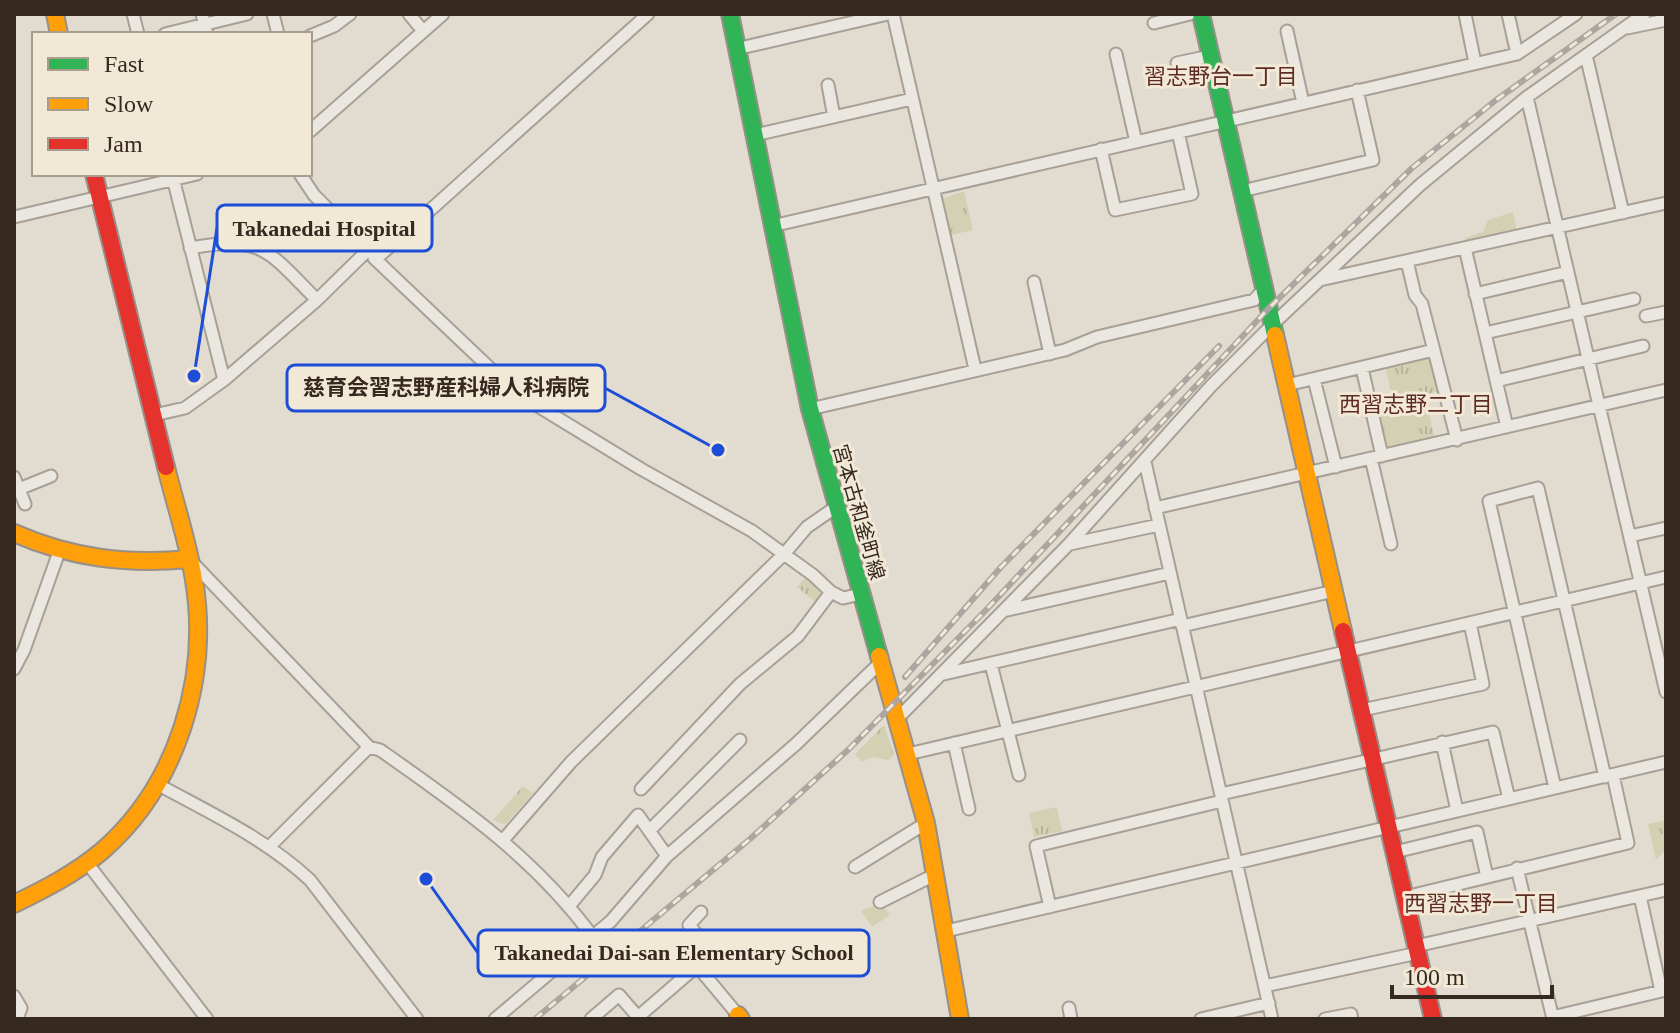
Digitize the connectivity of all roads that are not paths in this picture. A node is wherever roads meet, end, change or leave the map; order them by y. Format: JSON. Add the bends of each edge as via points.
{"nodes":[{"id":1,"x":247,"y":14,"type":"edge"},
{"id":2,"x":350,"y":14,"type":"edge"},
{"id":3,"x":409,"y":14,"type":"edge"},
{"id":4,"x":443,"y":14,"type":"edge"},
{"id":5,"x":648,"y":14,"type":"edge"},
{"id":6,"x":730,"y":14,"type":"edge"},
{"id":7,"x":890,"y":14,"type":"edge"},
{"id":8,"x":1190,"y":14,"type":"edge"},
{"id":9,"x":1201,"y":14,"type":"edge"},
{"id":10,"x":1465,"y":14,"type":"edge"},
{"id":11,"x":1508,"y":14,"type":"edge"},
{"id":12,"x":1576,"y":14,"type":"edge"},
{"id":13,"x":1644,"y":14,"type":"edge"},
{"id":14,"x":1666,"y":20,"type":"edge"},
{"id":15,"x":1154,"y":23,"type":"dead end"},
{"id":16,"x":205,"y":24,"type":"edge"},
{"id":17,"x":1622,"y":30,"type":"junction"},
{"id":18,"x":423,"y":31,"type":"junction"},
{"id":19,"x":1287,"y":31,"type":"dead end"},
{"id":20,"x":173,"y":32,"type":"edge"},
{"id":21,"x":312,"y":35,"type":"edge"},
{"id":22,"x":736,"y":49,"type":"junction"},
{"id":23,"x":1116,"y":54,"type":"dead end"},
{"id":24,"x":1517,"y":54,"type":"junction"},
{"id":25,"x":1586,"y":55,"type":"junction"},
{"id":26,"x":1210,"y":56,"type":"junction"},
{"id":27,"x":1177,"y":63,"type":"dead end"},
{"id":28,"x":1475,"y":63,"type":"junction"},
{"id":29,"x":828,"y":85,"type":"dead end"},
{"id":30,"x":1357,"y":90,"type":"junction"},
{"id":31,"x":1527,"y":97,"type":"junction"},
{"id":32,"x":912,"y":99,"type":"junction"},
{"id":33,"x":1303,"y":103,"type":"junction"},
{"id":34,"x":834,"y":117,"type":"junction"},
{"id":35,"x":1225,"y":120,"type":"junction"},
{"id":36,"x":312,"y":125,"type":"edge"},
{"id":37,"x":1178,"y":132,"type":"junction"},
{"id":38,"x":755,"y":135,"type":"junction"},
{"id":39,"x":1136,"y":142,"type":"junction"},
{"id":40,"x":1101,"y":149,"type":"junction"},
{"id":41,"x":94,"y":176,"type":"edge"},
{"id":42,"x":301,"y":176,"type":"edge"},
{"id":43,"x":173,"y":177,"type":"edge"},
{"id":44,"x":933,"y":188,"type":"junction"},
{"id":45,"x":1242,"y":191,"type":"junction"},
{"id":46,"x":100,"y":198,"type":"junction"},
{"id":47,"x":1666,"y":203,"type":"edge"},
{"id":48,"x":1623,"y":213,"type":"junction"},
{"id":49,"x":14,"y":217,"type":"edge"},
{"id":50,"x":772,"y":226,"type":"junction"},
{"id":51,"x":1558,"y":227,"type":"junction"},
{"id":52,"x":190,"y":248,"type":"junction"},
{"id":53,"x":1465,"y":248,"type":"junction"},
{"id":54,"x":371,"y":254,"type":"junction"},
{"id":55,"x":1407,"y":261,"type":"junction"},
{"id":56,"x":1568,"y":272,"type":"junction"},
{"id":57,"x":1319,"y":281,"type":"junction"},
{"id":58,"x":1034,"y":282,"type":"dead end"},
{"id":59,"x":1264,"y":289,"type":"junction"},
{"id":60,"x":1475,"y":294,"type":"junction"},
{"id":61,"x":1634,"y":299,"type":"dead end"},
{"id":62,"x":317,"y":300,"type":"junction"},
{"id":63,"x":1577,"y":312,"type":"junction"},
{"id":64,"x":1666,"y":312,"type":"edge"},
{"id":65,"x":1646,"y":316,"type":"dead end"},
{"id":66,"x":1273,"y":324,"type":"junction"},
{"id":67,"x":1485,"y":333,"type":"junction"},
{"id":68,"x":1643,"y":346,"type":"dead end"},
{"id":69,"x":1434,"y":350,"type":"junction"},
{"id":70,"x":1050,"y":354,"type":"junction"},
{"id":71,"x":1588,"y":359,"type":"junction"},
{"id":72,"x":1362,"y":368,"type":"junction"},
{"id":73,"x":975,"y":369,"type":"junction"},
{"id":74,"x":1314,"y":379,"type":"junction"},
{"id":75,"x":224,"y":380,"type":"junction"},
{"id":76,"x":1496,"y":381,"type":"junction"},
{"id":77,"x":1287,"y":385,"type":"junction"},
{"id":78,"x":1666,"y":390,"type":"edge"},
{"id":79,"x":1599,"y":406,"type":"junction"},
{"id":80,"x":810,"y":409,"type":"junction"},
{"id":81,"x":154,"y":415,"type":"junction"},
{"id":82,"x":1507,"y":427,"type":"junction"},
{"id":83,"x":1457,"y":440,"type":"junction"},
{"id":84,"x":1376,"y":457,"type":"junction"},
{"id":85,"x":1145,"y":462,"type":"junction"},
{"id":86,"x":1336,"y":467,"type":"junction"},
{"id":87,"x":1307,"y":474,"type":"junction"},
{"id":88,"x":51,"y":476,"type":"dead end"},
{"id":89,"x":16,"y":483,"type":"edge"},
{"id":90,"x":25,"y":504,"type":"dead end"},
{"id":91,"x":836,"y":507,"type":"junction"},
{"id":92,"x":1155,"y":508,"type":"junction"},
{"id":93,"x":1159,"y":525,"type":"junction"},
{"id":94,"x":1666,"y":528,"type":"edge"},
{"id":95,"x":14,"y":533,"type":"edge"},
{"id":96,"x":1630,"y":536,"type":"junction"},
{"id":97,"x":1069,"y":544,"type":"junction"},
{"id":98,"x":1391,"y":544,"type":"dead end"},
{"id":99,"x":60,"y":549,"type":"junction"},
{"id":100,"x":785,"y":553,"type":"junction"},
{"id":101,"x":189,"y":559,"type":"junction"},
{"id":102,"x":1170,"y":573,"type":"junction"},
{"id":103,"x":1666,"y":577,"type":"edge"},
{"id":104,"x":1641,"y":583,"type":"junction"},
{"id":105,"x":1334,"y":591,"type":"junction"},
{"id":106,"x":831,"y":592,"type":"junction"},
{"id":107,"x":861,"y":594,"type":"junction"},
{"id":108,"x":1564,"y":601,"type":"junction"},
{"id":109,"x":1003,"y":611,"type":"junction"},
{"id":110,"x":1515,"y":613,"type":"junction"},
{"id":111,"x":1181,"y":622,"type":"junction"},
{"id":112,"x":1470,"y":623,"type":"junction"},
{"id":113,"x":1348,"y":651,"type":"junction"},
{"id":114,"x":881,"y":662,"type":"junction"},
{"id":115,"x":991,"y":664,"type":"junction"},
{"id":116,"x":14,"y":669,"type":"edge"},
{"id":117,"x":941,"y":675,"type":"junction"},
{"id":118,"x":1196,"y":687,"type":"junction"},
{"id":119,"x":1666,"y":692,"type":"edge"},
{"id":120,"x":1362,"y":710,"type":"junction"},
{"id":121,"x":898,"y":718,"type":"junction"},
{"id":122,"x":1008,"y":731,"type":"junction"},
{"id":123,"x":740,"y":740,"type":"dead end"},
{"id":124,"x":1442,"y":742,"type":"junction"},
{"id":125,"x":954,"y":743,"type":"junction"},
{"id":126,"x":369,"y":747,"type":"junction"},
{"id":127,"x":908,"y":754,"type":"junction"},
{"id":128,"x":1373,"y":759,"type":"junction"},
{"id":129,"x":1666,"y":762,"type":"edge"},
{"id":130,"x":1019,"y":775,"type":"dead end"},
{"id":131,"x":1609,"y":776,"type":"junction"},
{"id":132,"x":159,"y":785,"type":"junction"},
{"id":133,"x":1555,"y":788,"type":"junction"},
{"id":134,"x":641,"y":789,"type":"dead end"},
{"id":135,"x":1222,"y":798,"type":"junction"},
{"id":136,"x":1509,"y":799,"type":"junction"},
{"id":137,"x":969,"y":809,"type":"dead end"},
{"id":138,"x":1457,"y":811,"type":"junction"},
{"id":139,"x":926,"y":823,"type":"junction"},
{"id":140,"x":1389,"y":827,"type":"junction"},
{"id":141,"x":650,"y":830,"type":"junction"},
{"id":142,"x":504,"y":839,"type":"junction"},
{"id":143,"x":270,"y":846,"type":"junction"},
{"id":144,"x":1395,"y":852,"type":"junction"},
{"id":145,"x":667,"y":856,"type":"junction"},
{"id":146,"x":1236,"y":863,"type":"junction"},
{"id":147,"x":88,"y":864,"type":"junction"},
{"id":148,"x":855,"y":867,"type":"dead end"},
{"id":149,"x":1517,"y":868,"type":"junction"},
{"id":150,"x":936,"y":874,"type":"junction"},
{"id":151,"x":1487,"y":877,"type":"junction"},
{"id":152,"x":1666,"y":890,"type":"edge"},
{"id":153,"x":1640,"y":896,"type":"junction"},
{"id":154,"x":1405,"y":897,"type":"junction"},
{"id":155,"x":880,"y":902,"type":"dead end"},
{"id":156,"x":14,"y":904,"type":"edge"},
{"id":157,"x":570,"y":905,"type":"junction"},
{"id":158,"x":1050,"y":907,"type":"junction"},
{"id":159,"x":701,"y":912,"type":"dead end"},
{"id":160,"x":1530,"y":920,"type":"junction"},
{"id":161,"x":946,"y":931,"type":"junction"},
{"id":162,"x":593,"y":937,"type":"junction"},
{"id":163,"x":1417,"y":950,"type":"junction"},
{"id":164,"x":698,"y":967,"type":"junction"},
{"id":165,"x":1265,"y":986,"type":"junction"},
{"id":166,"x":1664,"y":990,"type":"edge"},
{"id":167,"x":14,"y":996,"type":"edge"},
{"id":168,"x":1269,"y":1003,"type":"junction"},
{"id":169,"x":739,"y":1017,"type":"edge"},
{"id":170,"x":638,"y":1018,"type":"edge"},
{"id":171,"x":1209,"y":1018,"type":"edge"},
{"id":172,"x":1553,"y":1018,"type":"edge"},
{"id":173,"x":17,"y":1019,"type":"edge"},
{"id":174,"x":207,"y":1019,"type":"edge"},
{"id":175,"x":417,"y":1019,"type":"edge"},
{"id":176,"x":495,"y":1019,"type":"edge"},
{"id":177,"x":591,"y":1019,"type":"edge"},
{"id":178,"x":960,"y":1019,"type":"edge"},
{"id":179,"x":1272,"y":1019,"type":"edge"},
{"id":180,"x":1325,"y":1019,"type":"edge"},
{"id":181,"x":1352,"y":1019,"type":"edge"},
{"id":182,"x":1433,"y":1019,"type":"edge"}],
"edges":[{"from":1,"to":16,"type":"street"},
{"from":2,"to":21,"type":"street"},
{"from":3,"to":18,"type":"street"},
{"from":4,"to":18,"type":"street"},
{"from":5,"to":54,"type":"street","via":[[391,247]]},
{"from":6,"to":22,"type":"street","name":"宮本古和釜町線"},
{"from":7,"to":22,"type":"street"},
{"from":7,"to":32,"type":"street"},
{"from":8,"to":15,"type":"street"},
{"from":9,"to":26,"type":"street"},
{"from":10,"to":28,"type":"street"},
{"from":11,"to":24,"type":"street"},
{"from":12,"to":24,"type":"street"},
{"from":13,"to":17,"type":"street"},
{"from":14,"to":17,"type":"street"},
{"from":16,"to":20,"type":"street"},
{"from":17,"to":25,"type":"street"},
{"from":18,"to":36,"type":"street"},
{"from":19,"to":33,"type":"street"},
{"from":22,"to":38,"type":"street","name":"宮本古和釜町線"},
{"from":23,"to":39,"type":"street"},
{"from":24,"to":28,"type":"street"},
{"from":25,"to":31,"type":"street"},
{"from":25,"to":48,"type":"street"},
{"from":26,"to":27,"type":"street"},
{"from":26,"to":35,"type":"street"},
{"from":28,"to":30,"type":"street"},
{"from":29,"to":34,"type":"street"},
{"from":30,"to":33,"type":"street"},
{"from":30,"to":45,"type":"street","via":[[1373,160]]},
{"from":31,"to":51,"type":"street"},
{"from":31,"to":57,"type":"street","via":[[1420,185]]},
{"from":32,"to":34,"type":"street"},
{"from":32,"to":44,"type":"street"},
{"from":33,"to":35,"type":"street"},
{"from":34,"to":38,"type":"street"},
{"from":35,"to":37,"type":"street"},
{"from":35,"to":45,"type":"street"},
{"from":37,"to":39,"type":"street"},
{"from":37,"to":40,"type":"street","via":[[1192,194],[1115,210]]},
{"from":38,"to":50,"type":"street","name":"宮本古和釜町線"},
{"from":39,"to":40,"type":"street"},
{"from":40,"to":44,"type":"street"},
{"from":41,"to":46,"type":"street"},
{"from":42,"to":54,"type":"street"},
{"from":43,"to":46,"type":"street"},
{"from":43,"to":52,"type":"street"},
{"from":44,"to":50,"type":"street"},
{"from":44,"to":73,"type":"street"},
{"from":45,"to":59,"type":"street"},
{"from":46,"to":49,"type":"street"},
{"from":46,"to":81,"type":"street"},
{"from":47,"to":48,"type":"street"},
{"from":48,"to":51,"type":"street"},
{"from":50,"to":80,"type":"street","name":"宮本古和釜町線"},
{"from":51,"to":53,"type":"street"},
{"from":51,"to":56,"type":"street"},
{"from":52,"to":62,"type":"street","via":[[235,241],[256,246],[273,255]]},
{"from":52,"to":75,"type":"street"},
{"from":53,"to":55,"type":"street"},
{"from":53,"to":60,"type":"street"},
{"from":54,"to":62,"type":"street"},
{"from":54,"to":100,"type":"street","via":[[515,392]]},
{"from":55,"to":57,"type":"street"},
{"from":55,"to":69,"type":"street"},
{"from":56,"to":60,"type":"street"},
{"from":56,"to":63,"type":"street"},
{"from":57,"to":66,"type":"street"},
{"from":58,"to":70,"type":"street"},
{"from":59,"to":66,"type":"street"},
{"from":59,"to":70,"type":"street","via":[[1254,300],[1097,337]]},
{"from":60,"to":67,"type":"street"},
{"from":61,"to":63,"type":"street"},
{"from":62,"to":75,"type":"street"},
{"from":63,"to":67,"type":"street"},
{"from":63,"to":71,"type":"street"},
{"from":64,"to":65,"type":"street"},
{"from":66,"to":77,"type":"street"},
{"from":66,"to":85,"type":"street"},
{"from":67,"to":76,"type":"street"},
{"from":68,"to":71,"type":"street"},
{"from":69,"to":72,"type":"street"},
{"from":69,"to":83,"type":"street"},
{"from":70,"to":73,"type":"street"},
{"from":71,"to":76,"type":"street"},
{"from":71,"to":79,"type":"street"},
{"from":72,"to":74,"type":"street"},
{"from":72,"to":84,"type":"street"},
{"from":73,"to":80,"type":"street"},
{"from":74,"to":77,"type":"street"},
{"from":74,"to":86,"type":"street"},
{"from":75,"to":81,"type":"street","via":[[185,408]]},
{"from":76,"to":82,"type":"street"},
{"from":77,"to":87,"type":"street"},
{"from":78,"to":79,"type":"street"},
{"from":79,"to":82,"type":"street"},
{"from":79,"to":96,"type":"street"},
{"from":80,"to":91,"type":"street","name":"宮本古和釜町線"},
{"from":81,"to":101,"type":"street"},
{"from":82,"to":83,"type":"street"},
{"from":83,"to":84,"type":"street"},
{"from":84,"to":86,"type":"street"},
{"from":84,"to":98,"type":"street"},
{"from":85,"to":92,"type":"street"},
{"from":85,"to":97,"type":"street"},
{"from":86,"to":87,"type":"street"},
{"from":87,"to":92,"type":"street"},
{"from":87,"to":105,"type":"street"},
{"from":88,"to":89,"type":"street"},
{"from":89,"to":90,"type":"street"},
{"from":91,"to":100,"type":"street","via":[[807,527]]},
{"from":91,"to":107,"type":"street","name":"宮本古和釜町線"},
{"from":92,"to":93,"type":"street"},
{"from":93,"to":97,"type":"street"},
{"from":93,"to":102,"type":"street"},
{"from":94,"to":96,"type":"street"},
{"from":95,"to":99,"type":"street"},
{"from":96,"to":104,"type":"street"},
{"from":97,"to":109,"type":"street"},
{"from":99,"to":101,"type":"street","via":[[135,565]]},
{"from":99,"to":116,"type":"street"},
{"from":100,"to":106,"type":"street"},
{"from":100,"to":142,"type":"street","via":[[571,762]]},
{"from":101,"to":126,"type":"street"},
{"from":101,"to":132,"type":"street","via":[[199,626],[195,684],[179,744]]},
{"from":102,"to":109,"type":"street"},
{"from":102,"to":111,"type":"street"},
{"from":103,"to":104,"type":"street"},
{"from":104,"to":108,"type":"street"},
{"from":104,"to":119,"type":"street"},
{"from":105,"to":111,"type":"street"},
{"from":105,"to":113,"type":"street"},
{"from":106,"to":107,"type":"street","via":[[843,598]]},
{"from":106,"to":134,"type":"street","via":[[798,636],[740,684]]},
{"from":107,"to":114,"type":"street","name":"宮本古和釜町線"},
{"from":108,"to":110,"type":"street"},
{"from":108,"to":110,"type":"street","via":[[1538,488],[1489,501]]},
{"from":108,"to":131,"type":"street"},
{"from":109,"to":117,"type":"street"},
{"from":110,"to":112,"type":"street"},
{"from":110,"to":133,"type":"street"},
{"from":111,"to":115,"type":"street"},
{"from":111,"to":118,"type":"street"},
{"from":112,"to":113,"type":"street"},
{"from":112,"to":120,"type":"street","via":[[1483,684]]},
{"from":113,"to":118,"type":"street"},
{"from":113,"to":120,"type":"street"},
{"from":114,"to":121,"type":"street","name":"宮本古和釜町線"},
{"from":114,"to":145,"type":"street"},
{"from":115,"to":117,"type":"street"},
{"from":115,"to":122,"type":"street"},
{"from":117,"to":121,"type":"street"},
{"from":118,"to":122,"type":"street"},
{"from":118,"to":135,"type":"street"},
{"from":120,"to":128,"type":"street"},
{"from":121,"to":127,"type":"street","name":"宮本古和釜町線"},
{"from":122,"to":125,"type":"street"},
{"from":122,"to":130,"type":"street"},
{"from":123,"to":141,"type":"street"},
{"from":124,"to":128,"type":"street"},
{"from":124,"to":136,"type":"street","via":[[1493,732]]},
{"from":124,"to":138,"type":"street"},
{"from":125,"to":127,"type":"street"},
{"from":125,"to":137,"type":"street"},
{"from":126,"to":142,"type":"street"},
{"from":126,"to":143,"type":"street"},
{"from":127,"to":139,"type":"street","name":"宮本古和釜町線"},
{"from":128,"to":135,"type":"street"},
{"from":128,"to":140,"type":"street"},
{"from":129,"to":131,"type":"street"},
{"from":131,"to":133,"type":"street"},
{"from":131,"to":149,"type":"street","via":[[1628,843]]},
{"from":132,"to":143,"type":"street"},
{"from":132,"to":147,"type":"street"},
{"from":133,"to":136,"type":"street"},
{"from":135,"to":146,"type":"street"},
{"from":135,"to":158,"type":"street","via":[[1036,846]]},
{"from":136,"to":138,"type":"street"},
{"from":138,"to":140,"type":"street"},
{"from":139,"to":148,"type":"street"},
{"from":139,"to":150,"type":"street","name":"宮本古和釜町線"},
{"from":140,"to":144,"type":"street"},
{"from":140,"to":146,"type":"street"},
{"from":141,"to":145,"type":"street"},
{"from":141,"to":157,"type":"street","via":[[638,815]]},
{"from":142,"to":157,"type":"street"},
{"from":143,"to":175,"type":"street","via":[[310,880]]},
{"from":144,"to":151,"type":"street","via":[[1477,832]]},
{"from":144,"to":154,"type":"street"},
{"from":145,"to":162,"type":"street"},
{"from":146,"to":158,"type":"street"},
{"from":146,"to":165,"type":"street"},
{"from":147,"to":156,"type":"street"},
{"from":147,"to":174,"type":"street"},
{"from":149,"to":151,"type":"street"},
{"from":149,"to":160,"type":"street"},
{"from":150,"to":155,"type":"street"},
{"from":150,"to":161,"type":"street","name":"宮本古和釜町線"},
{"from":151,"to":154,"type":"street"},
{"from":152,"to":153,"type":"street"},
{"from":153,"to":160,"type":"street"},
{"from":153,"to":166,"type":"street"},
{"from":154,"to":163,"type":"street"},
{"from":157,"to":162,"type":"street"},
{"from":158,"to":161,"type":"street"},
{"from":159,"to":164,"type":"street","via":[[689,925],[712,953]]},
{"from":160,"to":163,"type":"street"},
{"from":160,"to":172,"type":"street"},
{"from":161,"to":178,"type":"street","name":"宮本古和釜町線"},
{"from":162,"to":176,"type":"street"},
{"from":163,"to":165,"type":"street"},
{"from":163,"to":182,"type":"street"},
{"from":164,"to":169,"type":"street"},
{"from":164,"to":170,"type":"street"},
{"from":165,"to":168,"type":"street"},
{"from":166,"to":172,"type":"street"},
{"from":167,"to":173,"type":"street","via":[[21,1008]]},
{"from":168,"to":171,"type":"street"},
{"from":168,"to":179,"type":"street"},
{"from":170,"to":177,"type":"street","via":[[619,995]]},
{"from":180,"to":181,"type":"street","via":[[1351,1014]]}]}
